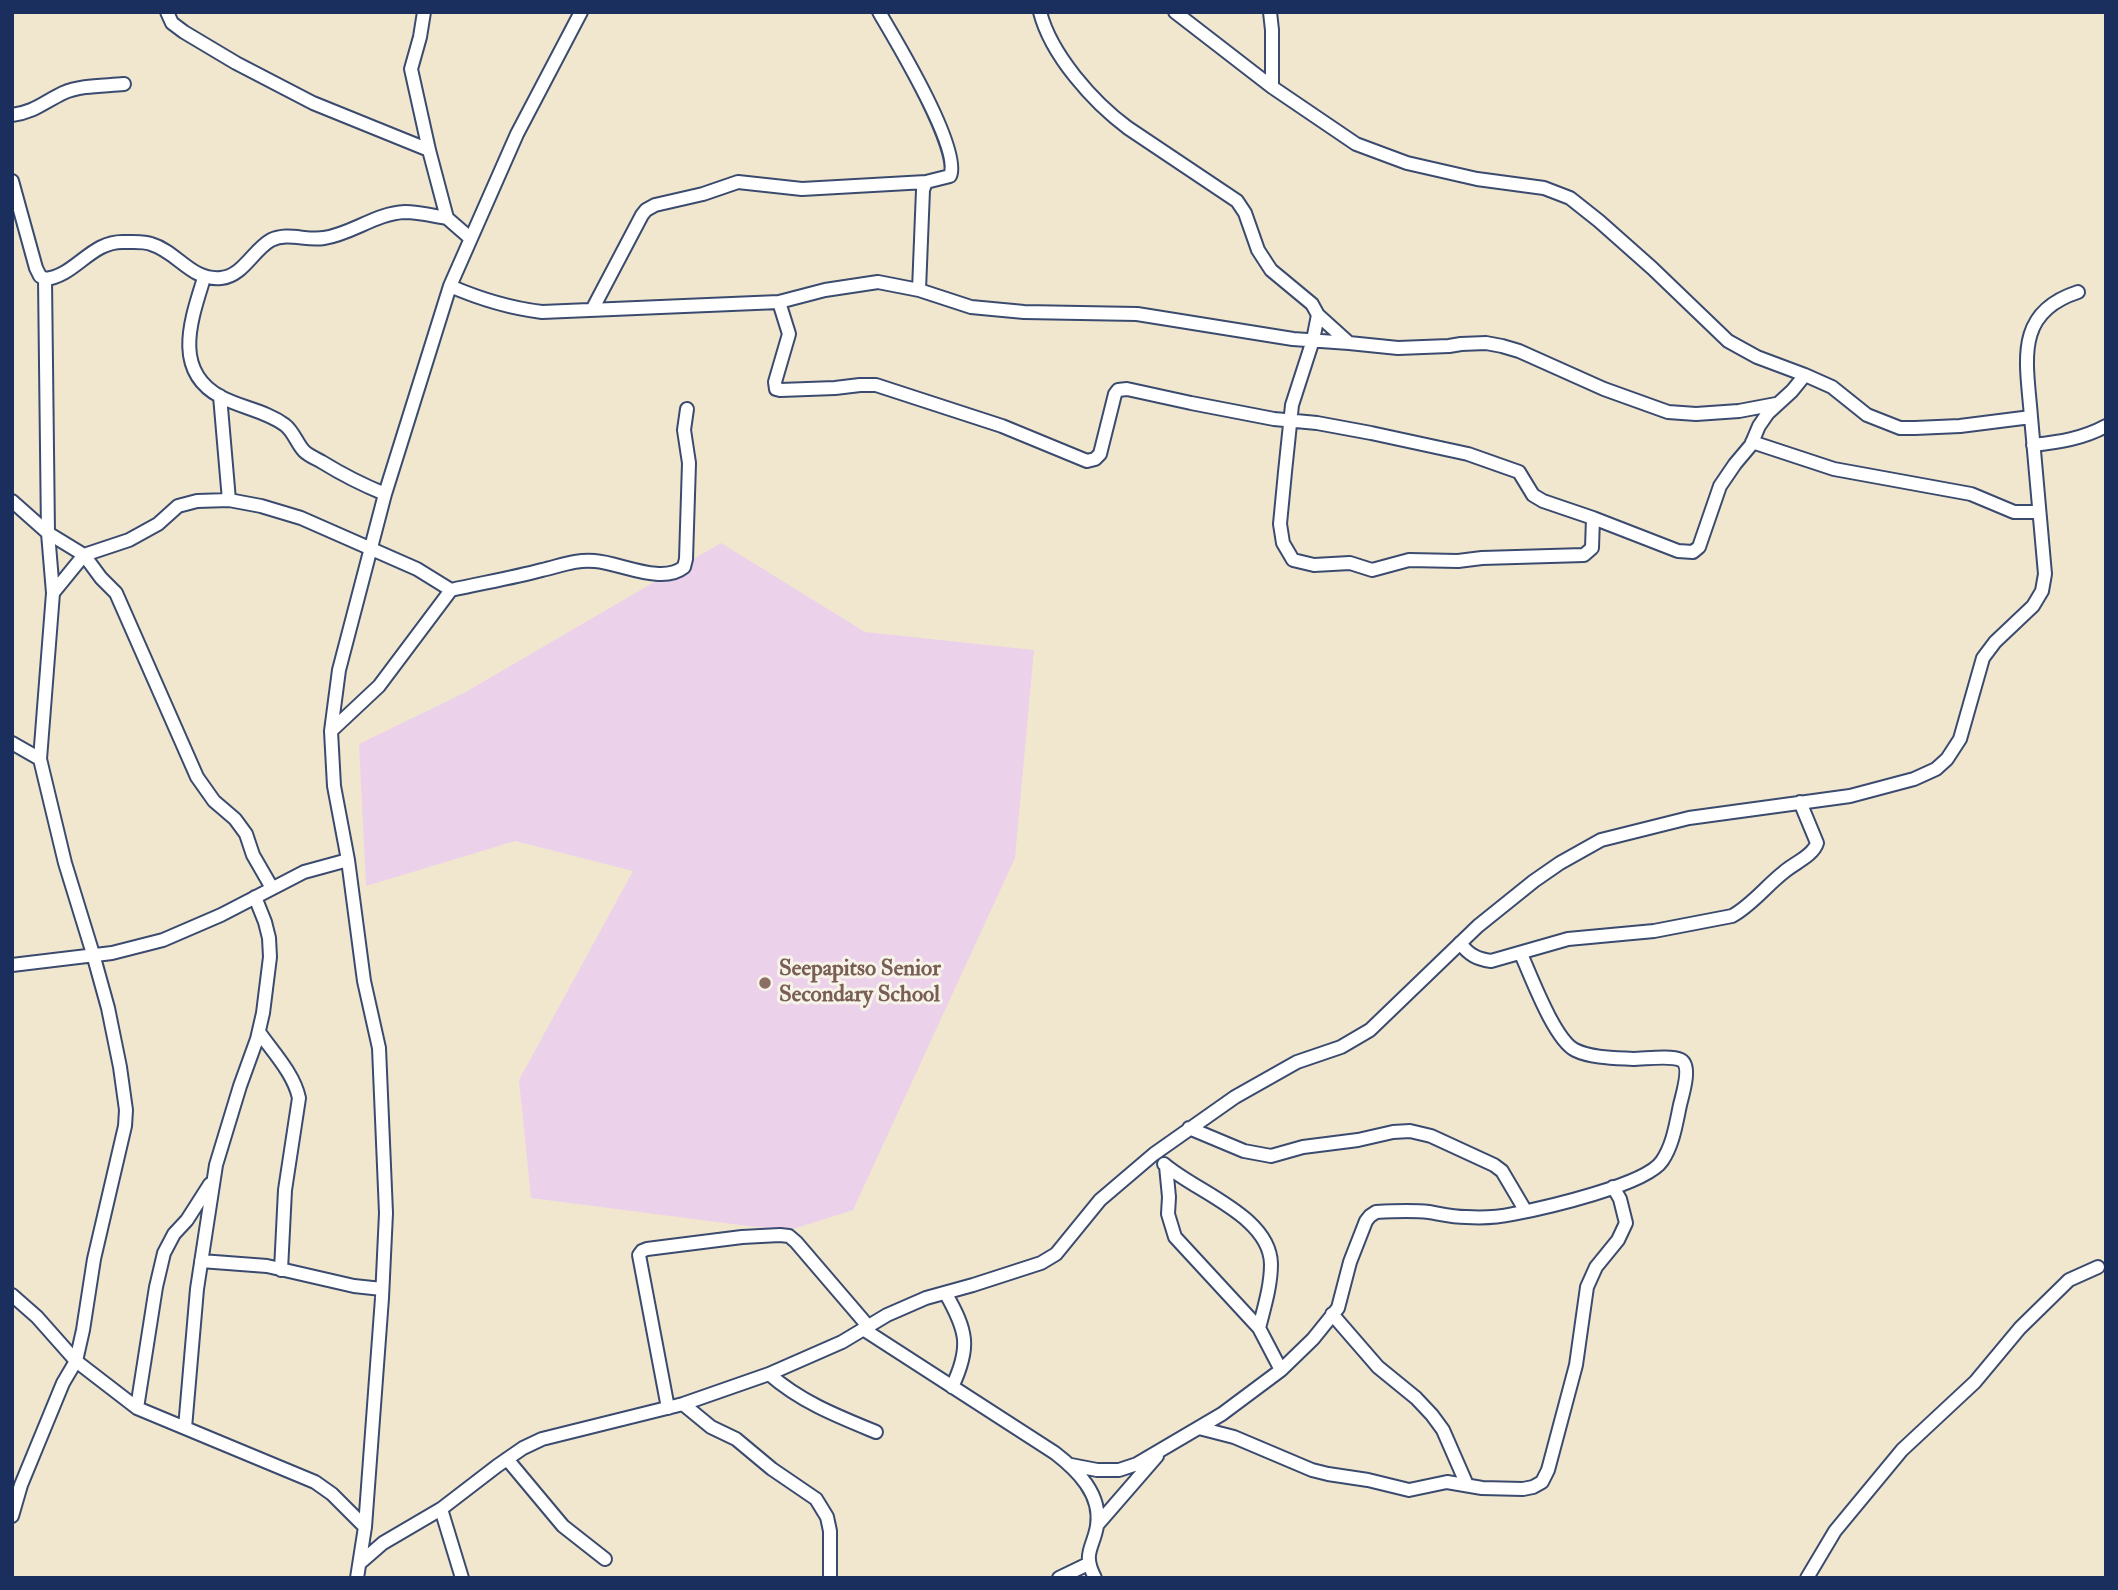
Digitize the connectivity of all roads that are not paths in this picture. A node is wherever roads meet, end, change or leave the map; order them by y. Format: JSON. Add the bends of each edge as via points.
{"nodes":[{"id":1,"x":167,"y":12,"type":"edge"},
{"id":2,"x":424,"y":12,"type":"edge"},
{"id":3,"x":581,"y":12,"type":"edge"},
{"id":4,"x":879,"y":12,"type":"edge"},
{"id":5,"x":1040,"y":12,"type":"edge"},
{"id":6,"x":1175,"y":12,"type":"edge"},
{"id":7,"x":1270,"y":12,"type":"edge"},
{"id":8,"x":124,"y":85,"type":"dead end"},
{"id":9,"x":1272,"y":87,"type":"junction"},
{"id":10,"x":12,"y":115,"type":"edge"},
{"id":11,"x":429,"y":150,"type":"junction"},
{"id":12,"x":12,"y":181,"type":"edge"},
{"id":13,"x":926,"y":182,"type":"junction"},
{"id":14,"x":447,"y":218,"type":"junction"},
{"id":15,"x":470,"y":238,"type":"junction"},
{"id":16,"x":204,"y":278,"type":"junction"},
{"id":17,"x":45,"y":279,"type":"junction"},
{"id":18,"x":450,"y":286,"type":"junction"},
{"id":19,"x":919,"y":290,"type":"junction"},
{"id":20,"x":2078,"y":292,"type":"dead end"},
{"id":21,"x":779,"y":302,"type":"junction"},
{"id":22,"x":592,"y":310,"type":"junction"},
{"id":23,"x":1318,"y":315,"type":"junction"},
{"id":24,"x":1313,"y":340,"type":"junction"},
{"id":25,"x":1349,"y":342,"type":"junction"},
{"id":26,"x":1805,"y":374,"type":"junction"},
{"id":27,"x":220,"y":396,"type":"junction"},
{"id":28,"x":1776,"y":404,"type":"junction"},
{"id":29,"x":687,"y":409,"type":"dead end"},
{"id":30,"x":2031,"y":417,"type":"junction"},
{"id":31,"x":1292,"y":421,"type":"junction"},
{"id":32,"x":2106,"y":426,"type":"edge"},
{"id":33,"x":1752,"y":442,"type":"junction"},
{"id":34,"x":2033,"y":445,"type":"junction"},
{"id":35,"x":385,"y":494,"type":"junction"},
{"id":36,"x":229,"y":500,"type":"junction"},
{"id":37,"x":12,"y":501,"type":"edge"},
{"id":38,"x":2039,"y":512,"type":"junction"},
{"id":39,"x":1593,"y":518,"type":"junction"},
{"id":40,"x":48,"y":533,"type":"junction"},
{"id":41,"x":369,"y":549,"type":"junction"},
{"id":42,"x":84,"y":555,"type":"junction"},
{"id":43,"x":452,"y":590,"type":"junction"},
{"id":44,"x":53,"y":593,"type":"junction"},
{"id":45,"x":331,"y":731,"type":"junction"},
{"id":46,"x":12,"y":743,"type":"edge"},
{"id":47,"x":40,"y":759,"type":"junction"},
{"id":48,"x":1800,"y":802,"type":"junction"},
{"id":49,"x":348,"y":860,"type":"junction"},
{"id":50,"x":272,"y":888,"type":"junction"},
{"id":51,"x":255,"y":897,"type":"junction"},
{"id":52,"x":1460,"y":943,"type":"junction"},
{"id":53,"x":93,"y":954,"type":"junction"},
{"id":54,"x":1521,"y":954,"type":"junction"},
{"id":55,"x":12,"y":965,"type":"edge"},
{"id":56,"x":259,"y":1032,"type":"junction"},
{"id":57,"x":1189,"y":1128,"type":"junction"},
{"id":58,"x":1154,"y":1154,"type":"junction"},
{"id":59,"x":1166,"y":1166,"type":"junction"},
{"id":60,"x":213,"y":1180,"type":"junction"},
{"id":61,"x":1613,"y":1187,"type":"junction"},
{"id":62,"x":1525,"y":1210,"type":"junction"},
{"id":63,"x":201,"y":1261,"type":"junction"},
{"id":64,"x":2098,"y":1267,"type":"dead end"},
{"id":65,"x":282,"y":1270,"type":"junction"},
{"id":66,"x":382,"y":1289,"type":"junction"},
{"id":67,"x":946,"y":1294,"type":"junction"},
{"id":68,"x":12,"y":1295,"type":"edge"},
{"id":69,"x":1332,"y":1314,"type":"junction"},
{"id":70,"x":865,"y":1328,"type":"junction"},
{"id":71,"x":1259,"y":1328,"type":"junction"},
{"id":72,"x":76,"y":1361,"type":"junction"},
{"id":73,"x":1281,"y":1370,"type":"junction"},
{"id":74,"x":769,"y":1374,"type":"junction"},
{"id":75,"x":953,"y":1387,"type":"junction"},
{"id":76,"x":683,"y":1404,"type":"junction"},
{"id":77,"x":668,"y":1408,"type":"junction"},
{"id":78,"x":137,"y":1409,"type":"junction"},
{"id":79,"x":1199,"y":1427,"type":"junction"},
{"id":80,"x":185,"y":1428,"type":"junction"},
{"id":81,"x":876,"y":1432,"type":"dead end"},
{"id":82,"x":1164,"y":1449,"type":"junction"},
{"id":83,"x":507,"y":1459,"type":"junction"},
{"id":84,"x":1071,"y":1465,"type":"junction"},
{"id":85,"x":1466,"y":1485,"type":"junction"},
{"id":86,"x":440,"y":1509,"type":"junction"},
{"id":87,"x":12,"y":1516,"type":"edge"},
{"id":88,"x":1097,"y":1524,"type":"junction"},
{"id":89,"x":365,"y":1527,"type":"junction"},
{"id":90,"x":605,"y":1559,"type":"dead end"},
{"id":91,"x":360,"y":1563,"type":"junction"},
{"id":92,"x":1088,"y":1564,"type":"junction"},
{"id":93,"x":357,"y":1578,"type":"edge"},
{"id":94,"x":462,"y":1578,"type":"edge"},
{"id":95,"x":830,"y":1578,"type":"edge"},
{"id":96,"x":1059,"y":1578,"type":"edge"},
{"id":97,"x":1095,"y":1578,"type":"edge"},
{"id":98,"x":1807,"y":1578,"type":"edge"}],
"edges":[{"from":1,"to":11,"type":"street","via":[[184,32],[273,83]]},
{"from":2,"to":11,"type":"street","via":[[411,69]]},
{"from":3,"to":15,"type":"street","via":[[517,134]]},
{"from":4,"to":13,"type":"street","via":[[915,72],[953,164],[950,176]]},
{"from":5,"to":23,"type":"street","via":[[1050,37],[1088,91],[1128,128],[1237,201],[1264,261],[1312,304]]},
{"from":6,"to":9,"type":"street"},
{"from":7,"to":9,"type":"street"},
{"from":8,"to":10,"type":"street","via":[[64,92],[27,113]]},
{"from":9,"to":26,"type":"street","via":[[1356,144],[1379,153],[1457,175],[1544,188],[1570,198],[1728,341]]},
{"from":11,"to":14,"type":"street"},
{"from":12,"to":17,"type":"street","via":[[36,268]]},
{"from":13,"to":19,"type":"street"},
{"from":13,"to":22,"type":"street","via":[[802,189],[738,182],[655,205],[642,215]]},
{"from":14,"to":15,"type":"street"},
{"from":14,"to":16,"type":"street","via":[[405,212],[325,238],[286,236],[265,244],[240,270],[224,278]]},
{"from":15,"to":18,"type":"street"},
{"from":16,"to":17,"type":"street","via":[[152,244],[121,241],[106,243],[57,276]]},
{"from":16,"to":27,"type":"street","via":[[192,317],[190,358],[199,379]]},
{"from":17,"to":40,"type":"street"},
{"from":18,"to":22,"type":"street","via":[[519,309]]},
{"from":18,"to":35,"type":"street"},
{"from":19,"to":21,"type":"street","via":[[878,282]]},
{"from":19,"to":24,"type":"street","via":[[971,307],[1137,314]]},
{"from":20,"to":30,"type":"street","via":[[2046,307],[2035,321],[2026,356]]},
{"from":21,"to":22,"type":"street"},
{"from":21,"to":31,"type":"street","via":[[789,331],[775,382],[779,390],[876,385],[1002,426],[1087,461],[1100,454],[1113,399],[1122,389]]},
{"from":23,"to":24,"type":"street"},
{"from":23,"to":25,"type":"street"},
{"from":24,"to":25,"type":"street"},
{"from":24,"to":31,"type":"street","via":[[1292,405]]},
{"from":25,"to":28,"type":"street","via":[[1398,348],[1502,346],[1668,412],[1739,411]]},
{"from":26,"to":28,"type":"street"},
{"from":26,"to":30,"type":"street","via":[[1832,387],[1867,415],[1900,428]]},
{"from":27,"to":35,"type":"street","via":[[270,416],[288,427],[305,452]]},
{"from":27,"to":36,"type":"street"},
{"from":28,"to":33,"type":"street"},
{"from":29,"to":43,"type":"street","via":[[684,568],[678,573],[654,574],[575,561]]},
{"from":30,"to":34,"type":"street"},
{"from":31,"to":39,"type":"street","via":[[1371,433],[1503,465],[1519,472],[1533,495]]},
{"from":31,"to":39,"type":"street","via":[[1280,524],[1283,543],[1293,560],[1305,564],[1350,564],[1373,570],[1409,560],[1584,555],[1592,548]]},
{"from":32,"to":34,"type":"street","via":[[2069,441]]},
{"from":33,"to":38,"type":"street","via":[[1834,469],[1971,494],[2014,512]]},
{"from":33,"to":39,"type":"street","via":[[1720,486],[1703,541],[1693,552],[1678,551]]},
{"from":34,"to":38,"type":"street"},
{"from":35,"to":41,"type":"street"},
{"from":36,"to":41,"type":"street","via":[[300,519]]},
{"from":36,"to":42,"type":"street","via":[[178,506],[129,540]]},
{"from":37,"to":40,"type":"street"},
{"from":38,"to":48,"type":"street","via":[[2045,574],[2042,591],[1983,658],[1963,730],[1947,759],[1925,775],[1893,786]]},
{"from":40,"to":42,"type":"street"},
{"from":40,"to":44,"type":"street"},
{"from":41,"to":43,"type":"street"},
{"from":41,"to":45,"type":"street","via":[[339,670]]},
{"from":42,"to":44,"type":"street"},
{"from":42,"to":50,"type":"street","via":[[116,593],[197,777],[246,834]]},
{"from":43,"to":45,"type":"street","via":[[379,686]]},
{"from":44,"to":47,"type":"street"},
{"from":45,"to":49,"type":"street","via":[[334,786]]},
{"from":46,"to":47,"type":"street"},
{"from":47,"to":53,"type":"street"},
{"from":48,"to":52,"type":"street","via":[[1689,818],[1601,840],[1534,881]]},
{"from":48,"to":54,"type":"street","via":[[1817,843],[1815,850],[1732,916],[1654,931],[1568,939]]},
{"from":49,"to":50,"type":"street","via":[[304,872]]},
{"from":49,"to":66,"type":"street","via":[[364,981],[379,1048],[386,1213]]},
{"from":50,"to":51,"type":"street"},
{"from":51,"to":53,"type":"street","via":[[163,940]]},
{"from":51,"to":56,"type":"street","via":[[270,938]]},
{"from":52,"to":54,"type":"street","via":[[1479,959]]},
{"from":52,"to":57,"type":"street","via":[[1370,1030],[1341,1047],[1297,1062]]},
{"from":53,"to":55,"type":"street"},
{"from":53,"to":72,"type":"street","via":[[120,1067],[126,1119]]},
{"from":54,"to":61,"type":"street","via":[[1542,1004],[1570,1046],[1587,1054],[1684,1063],[1686,1075],[1674,1132],[1661,1163]]},
{"from":56,"to":60,"type":"street"},
{"from":56,"to":65,"type":"street","via":[[291,1078],[299,1098],[285,1190]]},
{"from":57,"to":58,"type":"street"},
{"from":57,"to":62,"type":"street","via":[[1244,1152],[1271,1156],[1393,1132],[1419,1132],[1494,1165]]},
{"from":58,"to":59,"type":"street"},
{"from":58,"to":67,"type":"street","via":[[1100,1200],[1056,1254]]},
{"from":59,"to":71,"type":"street","via":[[1168,1214],[1175,1237]]},
{"from":59,"to":71,"type":"street","via":[[1240,1214],[1266,1245],[1270,1279]]},
{"from":60,"to":63,"type":"street"},
{"from":60,"to":78,"type":"street","via":[[164,1253]]},
{"from":61,"to":62,"type":"street"},
{"from":61,"to":85,"type":"street","via":[[1626,1223],[1587,1287],[1576,1366],[1548,1470],[1542,1482],[1523,1489]]},
{"from":62,"to":69,"type":"street","via":[[1465,1217],[1376,1212],[1366,1221],[1341,1300]]},
{"from":63,"to":65,"type":"street"},
{"from":63,"to":80,"type":"street"},
{"from":64,"to":98,"type":"street","via":[[2069,1280],[2020,1328],[1975,1382],[1902,1450],[1835,1531]]},
{"from":65,"to":66,"type":"street"},
{"from":66,"to":89,"type":"street"},
{"from":67,"to":70,"type":"street","via":[[903,1307]]},
{"from":67,"to":75,"type":"street","via":[[964,1337],[963,1365]]},
{"from":68,"to":72,"type":"street"},
{"from":69,"to":73,"type":"street"},
{"from":69,"to":85,"type":"street","via":[[1378,1367],[1432,1415]]},
{"from":70,"to":74,"type":"street"},
{"from":70,"to":75,"type":"street"},
{"from":70,"to":77,"type":"street","via":[[789,1236],[742,1237],[642,1251],[640,1265]]},
{"from":71,"to":73,"type":"street"},
{"from":72,"to":78,"type":"street"},
{"from":72,"to":87,"type":"street","via":[[63,1383]]},
{"from":73,"to":79,"type":"street"},
{"from":74,"to":76,"type":"street"},
{"from":74,"to":81,"type":"street","via":[[821,1410]]},
{"from":75,"to":84,"type":"street"},
{"from":76,"to":77,"type":"street"},
{"from":76,"to":95,"type":"street","via":[[816,1499],[830,1531]]},
{"from":77,"to":83,"type":"street","via":[[542,1439]]},
{"from":78,"to":80,"type":"street"},
{"from":79,"to":82,"type":"street"},
{"from":79,"to":85,"type":"street","via":[[1328,1474],[1409,1490],[1447,1482]]},
{"from":80,"to":89,"type":"street","via":[[325,1488]]},
{"from":82,"to":84,"type":"street","via":[[1119,1470]]},
{"from":82,"to":88,"type":"street"},
{"from":83,"to":86,"type":"street"},
{"from":83,"to":90,"type":"street","via":[[563,1526]]},
{"from":84,"to":88,"type":"street","via":[[1091,1490]]},
{"from":86,"to":91,"type":"street","via":[[383,1543]]},
{"from":86,"to":94,"type":"street"},
{"from":88,"to":92,"type":"street"},
{"from":89,"to":91,"type":"street"},
{"from":91,"to":93,"type":"street"},
{"from":92,"to":96,"type":"street"},
{"from":92,"to":97,"type":"street"}]}
